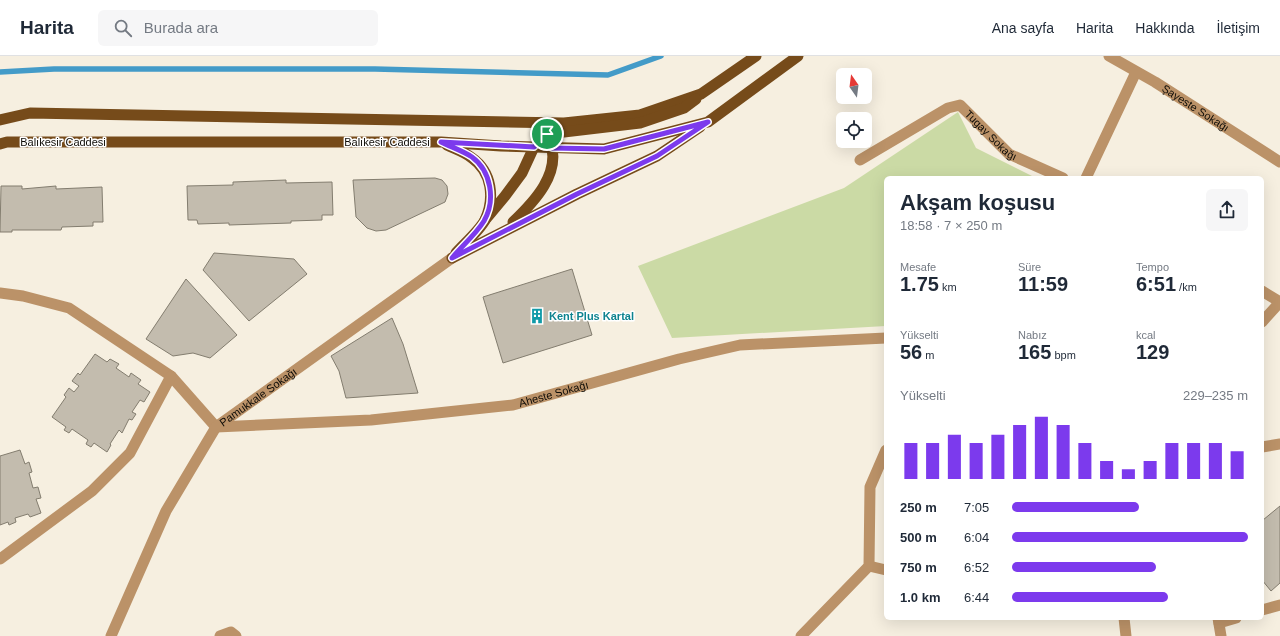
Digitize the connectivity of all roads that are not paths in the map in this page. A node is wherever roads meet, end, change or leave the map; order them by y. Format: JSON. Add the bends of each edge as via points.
{"nodes":[{"id":1,"x":756,"y":56,"type":"edge"},
{"id":2,"x":798,"y":56,"type":"edge"},
{"id":3,"x":1109,"y":56,"type":"edge"},
{"id":4,"x":1136,"y":72,"type":"junction"},
{"id":5,"x":701,"y":94,"type":"junction"},
{"id":6,"x":0,"y":120,"type":"edge"},
{"id":7,"x":708,"y":122,"type":"junction"},
{"id":8,"x":530,"y":123,"type":"junction"},
{"id":9,"x":547,"y":134,"type":"junction"},
{"id":10,"x":441,"y":142,"type":"junction"},
{"id":11,"x":0,"y":144,"type":"edge"},
{"id":12,"x":534,"y":147,"type":"junction"},
{"id":13,"x":552,"y":148,"type":"junction"},
{"id":14,"x":860,"y":160,"type":"dead end"},
{"id":15,"x":1280,"y":162,"type":"edge"},
{"id":16,"x":1058,"y":176,"type":"edge"},
{"id":17,"x":1087,"y":176,"type":"edge"},
{"id":18,"x":484,"y":220,"type":"junction"},
{"id":19,"x":504,"y":231,"type":"junction"},
{"id":20,"x":452,"y":258,"type":"junction"},
{"id":21,"x":1264,"y":292,"type":"edge"},
{"id":22,"x":0,"y":293,"type":"edge"},
{"id":23,"x":1280,"y":302,"type":"edge"},
{"id":24,"x":1264,"y":320,"type":"edge"},
{"id":25,"x":884,"y":338,"type":"edge"},
{"id":26,"x":171,"y":376,"type":"junction"},
{"id":27,"x":216,"y":427,"type":"junction"},
{"id":28,"x":1280,"y":444,"type":"edge"},
{"id":29,"x":1264,"y":447,"type":"edge"},
{"id":30,"x":884,"y":455,"type":"edge"},
{"id":31,"x":0,"y":559,"type":"edge"},
{"id":32,"x":869,"y":566,"type":"junction"},
{"id":33,"x":884,"y":570,"type":"edge"},
{"id":34,"x":1280,"y":605,"type":"edge"},
{"id":35,"x":1264,"y":609,"type":"edge"},
{"id":36,"x":1120,"y":620,"type":"edge"},
{"id":37,"x":1218,"y":621,"type":"edge"},
{"id":38,"x":111,"y":636,"type":"edge"},
{"id":39,"x":220,"y":636,"type":"edge"},
{"id":40,"x":236,"y":636,"type":"edge"},
{"id":41,"x":801,"y":636,"type":"edge"},
{"id":42,"x":1126,"y":636,"type":"edge"},
{"id":43,"x":1221,"y":636,"type":"edge"}],
"edges":[{"from":1,"to":5,"type":"main road","name":"Balıkesir Caddesi"},
{"from":2,"to":7,"type":"main road","name":"Balıkesir Caddesi"},
{"from":3,"to":4,"type":"street","name":"Şayeste Sokağı"},
{"from":4,"to":15,"type":"street","name":"Şayeste Sokağı"},
{"from":4,"to":17,"type":"street"},
{"from":5,"to":8,"type":"main road","name":"Balıkesir Caddesi","via":[[640,115],[564,123]]},
{"from":5,"to":9,"type":"main road","via":[[684,108],[640,123]]},
{"from":6,"to":8,"type":"main road","name":"Balıkesir Caddesi","via":[[30,113]]},
{"from":7,"to":13,"type":"main road","name":"Balıkesir Caddesi","via":[[604,149]]},
{"from":7,"to":19,"type":"main road","via":[[657,156]]},
{"from":8,"to":9,"type":"main road"},
{"from":9,"to":12,"type":"main road"},
{"from":9,"to":13,"type":"main road"},
{"from":10,"to":11,"type":"main road","name":"Balıkesir Caddesi","via":[[168,141]]},
{"from":10,"to":12,"type":"main road","name":"Balıkesir Caddesi"},
{"from":10,"to":18,"type":"main road","via":[[472,157],[485,170],[490,199]]},
{"from":12,"to":13,"type":"main road","name":"Balıkesir Caddesi"},
{"from":12,"to":18,"type":"main road","via":[[522,173]]},
{"from":13,"to":19,"type":"main road","via":[[552,170],[534,202]]},
{"from":14,"to":16,"type":"street","name":"Tugay Sokağı","via":[[948,108],[960,105],[1009,154]]},
{"from":18,"to":20,"type":"main road"},
{"from":19,"to":20,"type":"main road"},
{"from":20,"to":27,"type":"street","name":"Pamukkale Sokağı"},
{"from":21,"to":23,"type":"street"},
{"from":22,"to":26,"type":"street","via":[[69,308]]},
{"from":23,"to":24,"type":"street"},
{"from":25,"to":27,"type":"street","name":"Aheste Sokağı","via":[[740,345],[679,359],[513,405],[371,420]]},
{"from":26,"to":27,"type":"street"},
{"from":26,"to":31,"type":"street","via":[[130,453],[92,492]]},
{"from":27,"to":38,"type":"street","name":"Pamukkale Sokağı","via":[[166,511]]},
{"from":28,"to":29,"type":"street"},
{"from":30,"to":32,"type":"street","via":[[870,487]]},
{"from":32,"to":33,"type":"street"},
{"from":32,"to":41,"type":"street"},
{"from":34,"to":35,"type":"street"},
{"from":36,"to":42,"type":"street"},
{"from":37,"to":43,"type":"street"},
{"from":39,"to":40,"type":"street","via":[[231,632]]}]}
